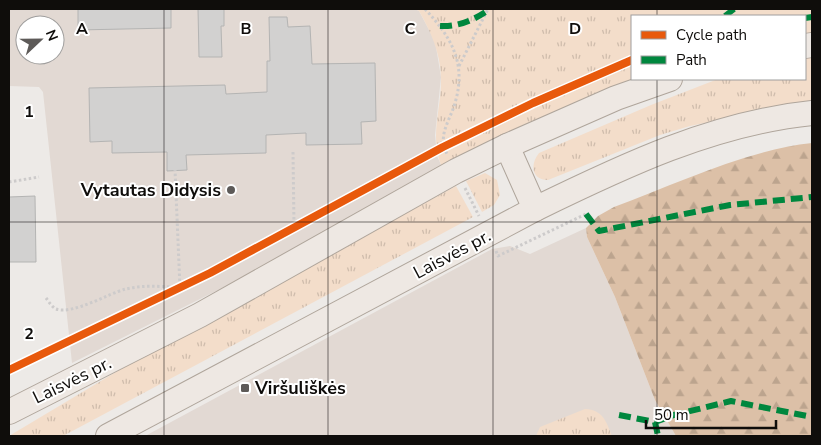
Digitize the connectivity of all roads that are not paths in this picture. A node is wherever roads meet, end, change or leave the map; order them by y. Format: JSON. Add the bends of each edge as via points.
{"nodes":[{"id":1,"x":667,"y":80,"type":"edge"},
{"id":2,"x":812,"y":113,"type":"edge"},
{"id":3,"x":507,"y":146,"type":"junction"},
{"id":4,"x":535,"y":209,"type":"junction"},
{"id":5,"x":9,"y":412,"type":"edge"},
{"id":6,"x":108,"y":436,"type":"edge"}],
"edges":[{"from":1,"to":3,"type":"main road","name":"Laisvės pr.","via":[[616,98]]},
{"from":2,"to":4,"type":"main road","name":"Laisvės pr.","via":[[738,126],[689,141]]},
{"from":3,"to":4,"type":"main road"},
{"from":3,"to":5,"type":"main road","name":"Laisvės pr.","via":[[456,171],[200,315]]},
{"from":4,"to":6,"type":"main road","name":"Laisvės pr."}]}
